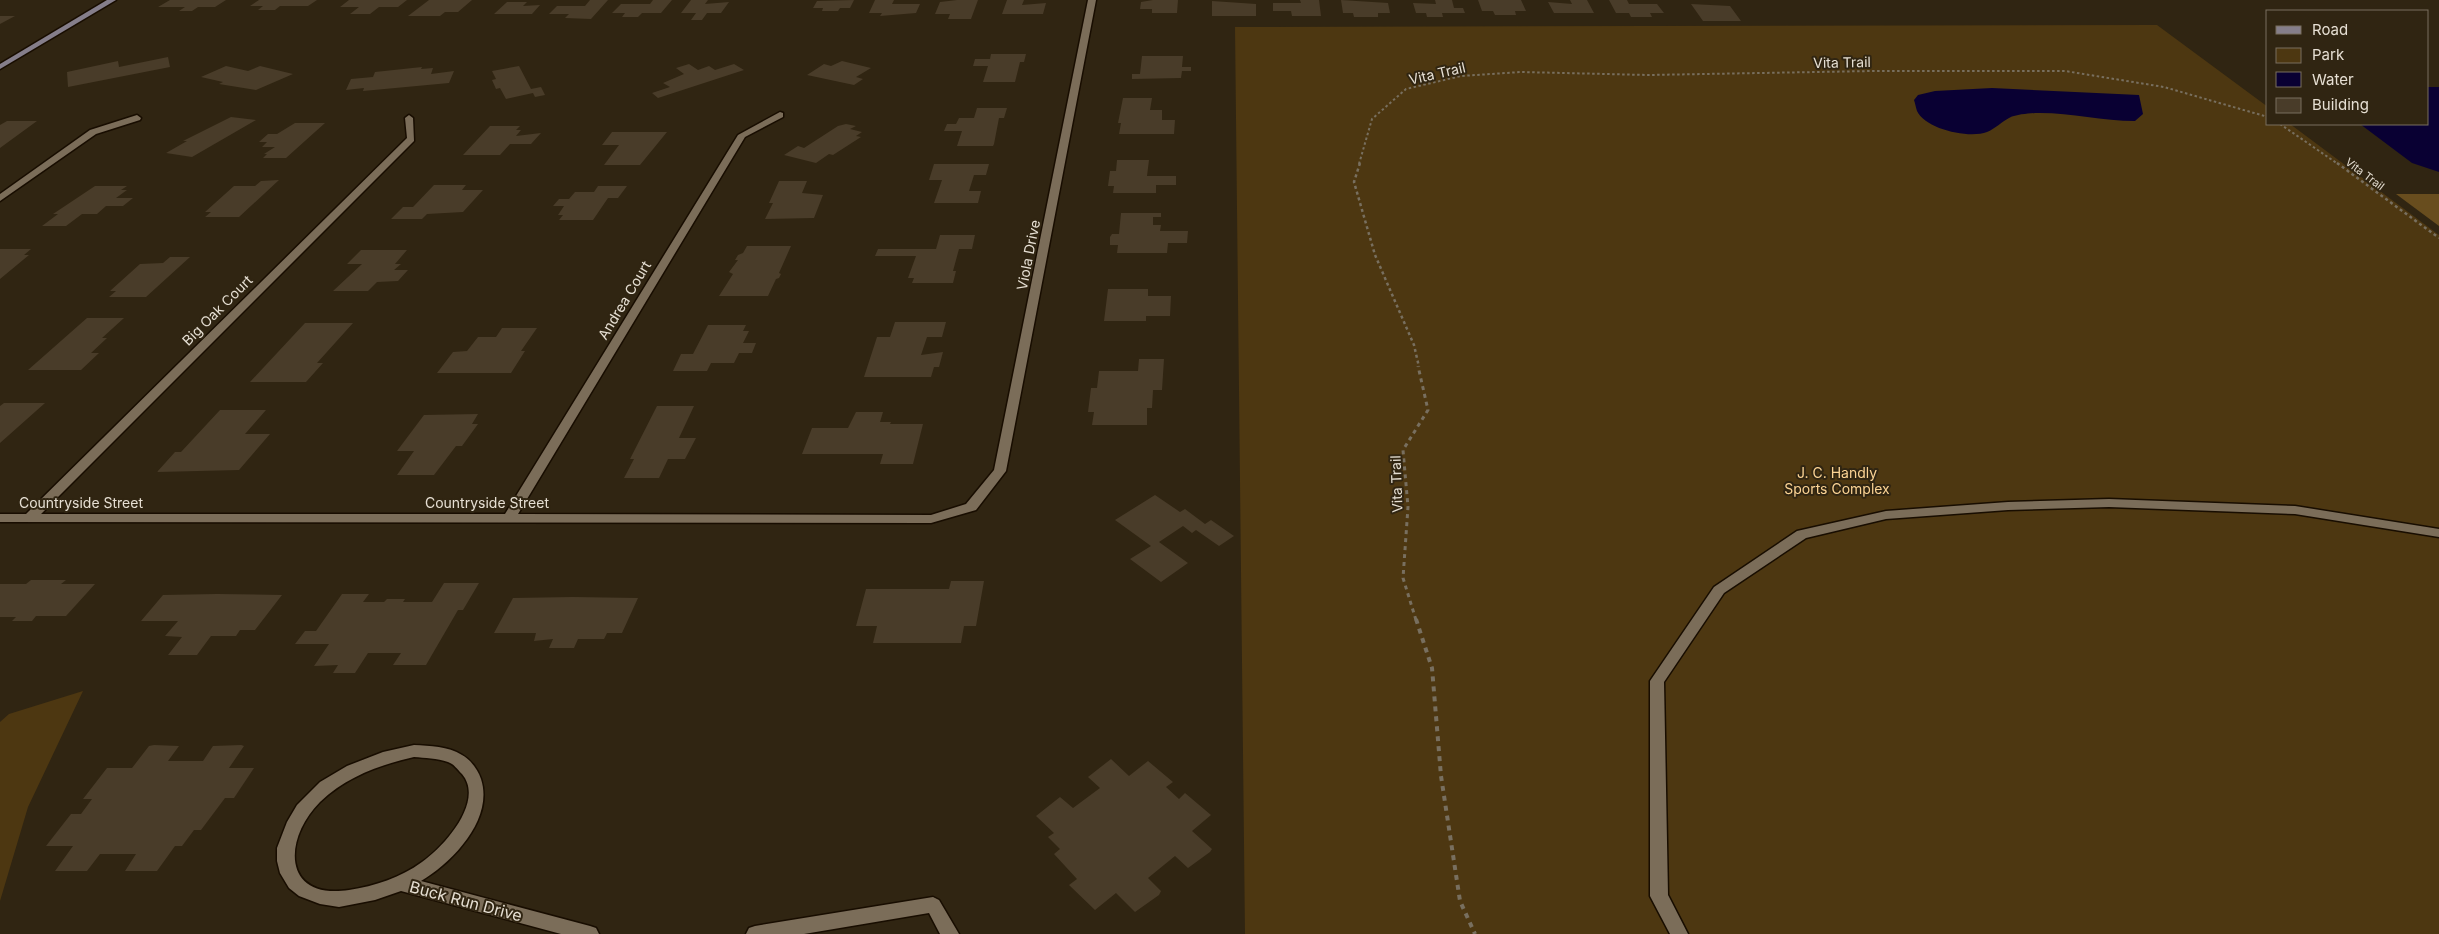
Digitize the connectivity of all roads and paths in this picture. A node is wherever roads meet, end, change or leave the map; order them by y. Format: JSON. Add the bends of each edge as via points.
{"nodes":[{"id":1,"x":112,"y":0,"type":"edge"},
{"id":2,"x":1092,"y":0,"type":"edge"},
{"id":3,"x":0,"y":67,"type":"edge"},
{"id":4,"x":780,"y":115,"type":"dead end"},
{"id":5,"x":2266,"y":117,"type":"edge"},
{"id":6,"x":138,"y":118,"type":"dead end"},
{"id":7,"x":409,"y":118,"type":"dead end"},
{"id":8,"x":2282,"y":125,"type":"edge"},
{"id":9,"x":0,"y":198,"type":"edge"},
{"id":10,"x":2439,"y":238,"type":"edge"},
{"id":11,"x":971,"y":507,"type":"joint"},
{"id":12,"x":0,"y":518,"type":"edge"},
{"id":13,"x":29,"y":518,"type":"junction"},
{"id":14,"x":510,"y":518,"type":"junction"},
{"id":15,"x":2439,"y":533,"type":"edge"},
{"id":16,"x":400,"y":883,"type":"junction"},
{"id":17,"x":590,"y":934,"type":"edge"},
{"id":18,"x":755,"y":934,"type":"edge"},
{"id":19,"x":950,"y":934,"type":"edge"},
{"id":20,"x":1475,"y":934,"type":"edge"},
{"id":21,"x":1679,"y":934,"type":"edge"}],
"edges":[{"from":1,"to":3,"type":"main road"},
{"from":2,"to":11,"type":"street","name":"Viola Drive","via":[[1000,471]]},
{"from":4,"to":14,"type":"street","name":"Andrea Court","via":[[742,135]]},
{"from":5,"to":20,"type":"path","name":"Vita Trail","via":[[2164,87],[2065,71],[1874,71],[1648,75],[1520,72],[1461,76],[1406,89],[1372,119],[1354,182],[1375,255],[1414,345],[1428,410],[1403,450],[1408,507],[1403,578],[1432,668],[1441,776],[1460,901]]},
{"from":6,"to":9,"type":"street","via":[[93,132]]},
{"from":7,"to":13,"type":"street","name":"Big Oak Court","via":[[411,139]]},
{"from":8,"to":10,"type":"path","name":"Vita Trail"},
{"from":11,"to":14,"type":"street","name":"Countryside Street","via":[[931,519]]},
{"from":12,"to":13,"type":"street","name":"Countryside Street"},
{"from":13,"to":14,"type":"street","name":"Countryside Street"},
{"from":15,"to":21,"type":"street","via":[[2295,510],[2109,503],[1886,515],[1802,534],[1719,590],[1657,681],[1659,896]]},
{"from":16,"to":16,"type":"street","name":"Buck Run Drive","via":[[431,865],[455,843],[471,818],[476,796],[474,776],[460,761],[440,753],[414,751],[384,756],[354,769],[326,787],[303,810],[288,835],[283,859],[290,880],[308,894],[335,899],[367,896]]},
{"from":16,"to":17,"type":"street","name":"Buck Run Drive"},
{"from":18,"to":19,"type":"street","via":[[933,905]]}]}
